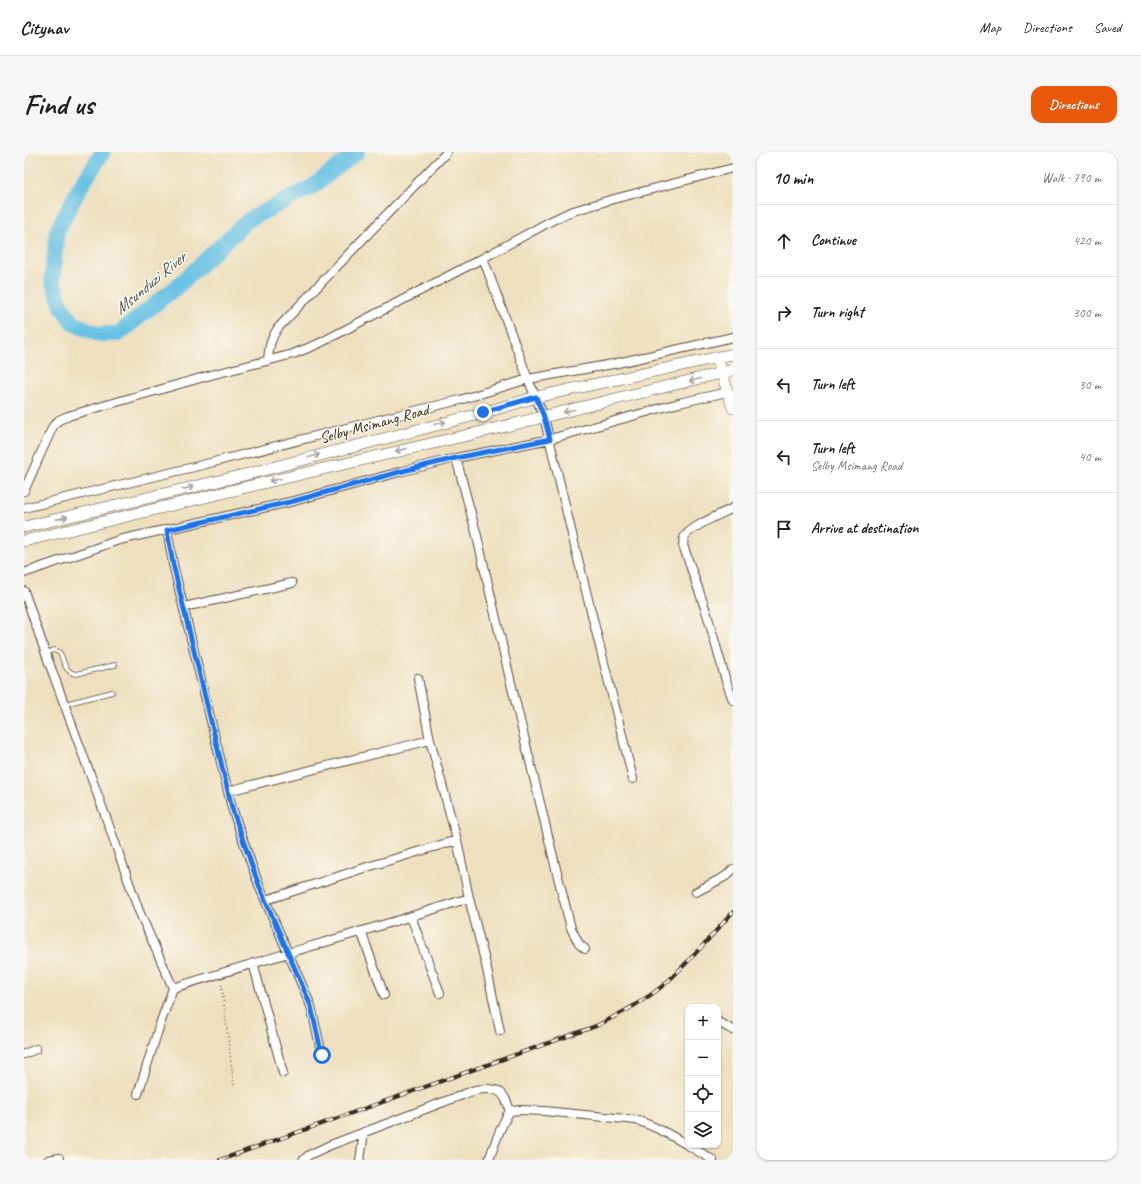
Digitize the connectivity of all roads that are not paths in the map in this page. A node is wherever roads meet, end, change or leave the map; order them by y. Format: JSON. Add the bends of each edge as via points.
{"nodes":[{"id":1,"x":447,"y":152,"type":"edge"},
{"id":2,"x":733,"y":168,"type":"edge"},
{"id":3,"x":483,"y":258,"type":"junction"},
{"id":4,"x":733,"y":336,"type":"edge"},
{"id":5,"x":733,"y":354,"type":"edge"},
{"id":6,"x":717,"y":358,"type":"junction"},
{"id":7,"x":268,"y":361,"type":"junction"},
{"id":8,"x":733,"y":370,"type":"edge"},
{"id":9,"x":722,"y":373,"type":"junction"},
{"id":10,"x":528,"y":379,"type":"junction"},
{"id":11,"x":536,"y":397,"type":"junction"},
{"id":12,"x":731,"y":398,"type":"edge"},
{"id":13,"x":544,"y":417,"type":"junction"},
{"id":14,"x":550,"y":439,"type":"junction"},
{"id":15,"x":456,"y":458,"type":"junction"},
{"id":16,"x":24,"y":491,"type":"edge"},
{"id":17,"x":24,"y":508,"type":"edge"},
{"id":18,"x":733,"y":508,"type":"edge"},
{"id":19,"x":24,"y":527,"type":"edge"},
{"id":20,"x":167,"y":530,"type":"junction"},
{"id":21,"x":24,"y":541,"type":"edge"},
{"id":22,"x":24,"y":573,"type":"edge"},
{"id":23,"x":292,"y":583,"type":"dead end"},
{"id":24,"x":24,"y":591,"type":"edge"},
{"id":25,"x":184,"y":607,"type":"junction"},
{"id":26,"x":45,"y":653,"type":"junction"},
{"id":27,"x":116,"y":665,"type":"dead end"},
{"id":28,"x":418,"y":678,"type":"dead end"},
{"id":29,"x":112,"y":692,"type":"dead end"},
{"id":30,"x":733,"y":700,"type":"edge"},
{"id":31,"x":64,"y":704,"type":"junction"},
{"id":32,"x":430,"y":740,"type":"junction"},
{"id":33,"x":633,"y":779,"type":"dead end"},
{"id":34,"x":228,"y":791,"type":"junction"},
{"id":35,"x":457,"y":840,"type":"junction"},
{"id":36,"x":733,"y":869,"type":"edge"},
{"id":37,"x":696,"y":892,"type":"dead end"},
{"id":38,"x":469,"y":898,"type":"junction"},
{"id":39,"x":266,"y":900,"type":"junction"},
{"id":40,"x":411,"y":917,"type":"junction"},
{"id":41,"x":361,"y":931,"type":"junction"},
{"id":42,"x":585,"y":949,"type":"dead end"},
{"id":43,"x":289,"y":952,"type":"junction"},
{"id":44,"x":253,"y":963,"type":"junction"},
{"id":45,"x":173,"y":988,"type":"junction"},
{"id":46,"x":440,"y":993,"type":"dead end"},
{"id":47,"x":384,"y":995,"type":"dead end"},
{"id":48,"x":721,"y":1024,"type":"edge"},
{"id":49,"x":733,"y":1030,"type":"edge"},
{"id":50,"x":500,"y":1031,"type":"dead end"},
{"id":51,"x":36,"y":1049,"type":"dead end"},
{"id":52,"x":24,"y":1054,"type":"edge"},
{"id":53,"x":322,"y":1055,"type":"dead end"},
{"id":54,"x":282,"y":1073,"type":"dead end"},
{"id":55,"x":138,"y":1094,"type":"dead end"},
{"id":56,"x":510,"y":1111,"type":"junction"},
{"id":57,"x":364,"y":1132,"type":"junction"},
{"id":58,"x":59,"y":1158,"type":"dead end"},
{"id":59,"x":48,"y":1160,"type":"edge"},
{"id":60,"x":302,"y":1160,"type":"edge"},
{"id":61,"x":360,"y":1160,"type":"edge"},
{"id":62,"x":489,"y":1160,"type":"edge"},
{"id":63,"x":713,"y":1160,"type":"edge"}],
"edges":[{"from":1,"to":7,"type":"street","via":[[278,328],[271,338]]},
{"from":2,"to":3,"type":"street","via":[[570,212]]},
{"from":3,"to":7,"type":"street","via":[[318,344]]},
{"from":3,"to":10,"type":"street"},
{"from":4,"to":10,"type":"street","via":[[613,364]]},
{"from":5,"to":6,"type":"main road","name":"Selby Msimang Road"},
{"from":6,"to":9,"type":"main road"},
{"from":6,"to":11,"type":"main road","name":"Selby Msimang Road"},
{"from":7,"to":16,"type":"street","via":[[211,375],[60,420],[54,426]]},
{"from":8,"to":9,"type":"main road","name":"Selby Msimang Road"},
{"from":9,"to":12,"type":"main road"},
{"from":9,"to":13,"type":"main road","name":"Selby Msimang Road","one_way":true},
{"from":10,"to":11,"type":"street"},
{"from":10,"to":17,"type":"street","via":[[460,400]]},
{"from":11,"to":13,"type":"street"},
{"from":19,"to":11,"type":"main road","name":"Selby Msimang Road","one_way":true,"via":[[248,474]]},
{"from":12,"to":14,"type":"street","via":[[666,406]]},
{"from":13,"to":14,"type":"street"},
{"from":13,"to":21,"type":"main road","name":"Selby Msimang Road","one_way":true},
{"from":14,"to":15,"type":"street"},
{"from":14,"to":33,"type":"street"},
{"from":15,"to":20,"type":"street","via":[[294,501]]},
{"from":15,"to":42,"type":"street","via":[[562,894],[571,928],[579,944]]},
{"from":18,"to":30,"type":"street","via":[[687,534],[683,545]]},
{"from":20,"to":22,"type":"street","via":[[119,540]]},
{"from":20,"to":25,"type":"street"},
{"from":23,"to":25,"type":"street"},
{"from":24,"to":26,"type":"street"},
{"from":25,"to":34,"type":"street"},
{"from":26,"to":27,"type":"lane","via":[[54,650],[60,653],[67,671],[76,674]]},
{"from":26,"to":31,"type":"street"},
{"from":28,"to":32,"type":"street"},
{"from":29,"to":31,"type":"lane"},
{"from":31,"to":45,"type":"street","via":[[140,911]]},
{"from":32,"to":34,"type":"street"},
{"from":32,"to":35,"type":"street"},
{"from":34,"to":39,"type":"street","via":[[252,866]]},
{"from":35,"to":38,"type":"street"},
{"from":35,"to":39,"type":"street"},
{"from":36,"to":37,"type":"street","via":[[726,876]]},
{"from":38,"to":40,"type":"street"},
{"from":38,"to":50,"type":"street"},
{"from":39,"to":43,"type":"street"},
{"from":40,"to":41,"type":"street"},
{"from":40,"to":46,"type":"street"},
{"from":41,"to":43,"type":"street"},
{"from":41,"to":47,"type":"street"},
{"from":43,"to":44,"type":"street"},
{"from":43,"to":53,"type":"street","via":[[314,1014]]},
{"from":44,"to":45,"type":"street"},
{"from":44,"to":54,"type":"street"},
{"from":45,"to":55,"type":"street"},
{"from":48,"to":49,"type":"street"},
{"from":51,"to":52,"type":"street"},
{"from":56,"to":57,"type":"street","via":[[505,1096],[499,1091],[475,1090]]},
{"from":56,"to":62,"type":"street","via":[[499,1131]]},
{"from":56,"to":63,"type":"street","via":[[544,1111],[636,1120],[664,1132]]},
{"from":57,"to":60,"type":"street","via":[[328,1146]]},
{"from":57,"to":61,"type":"street"},
{"from":58,"to":59,"type":"street"}]}
